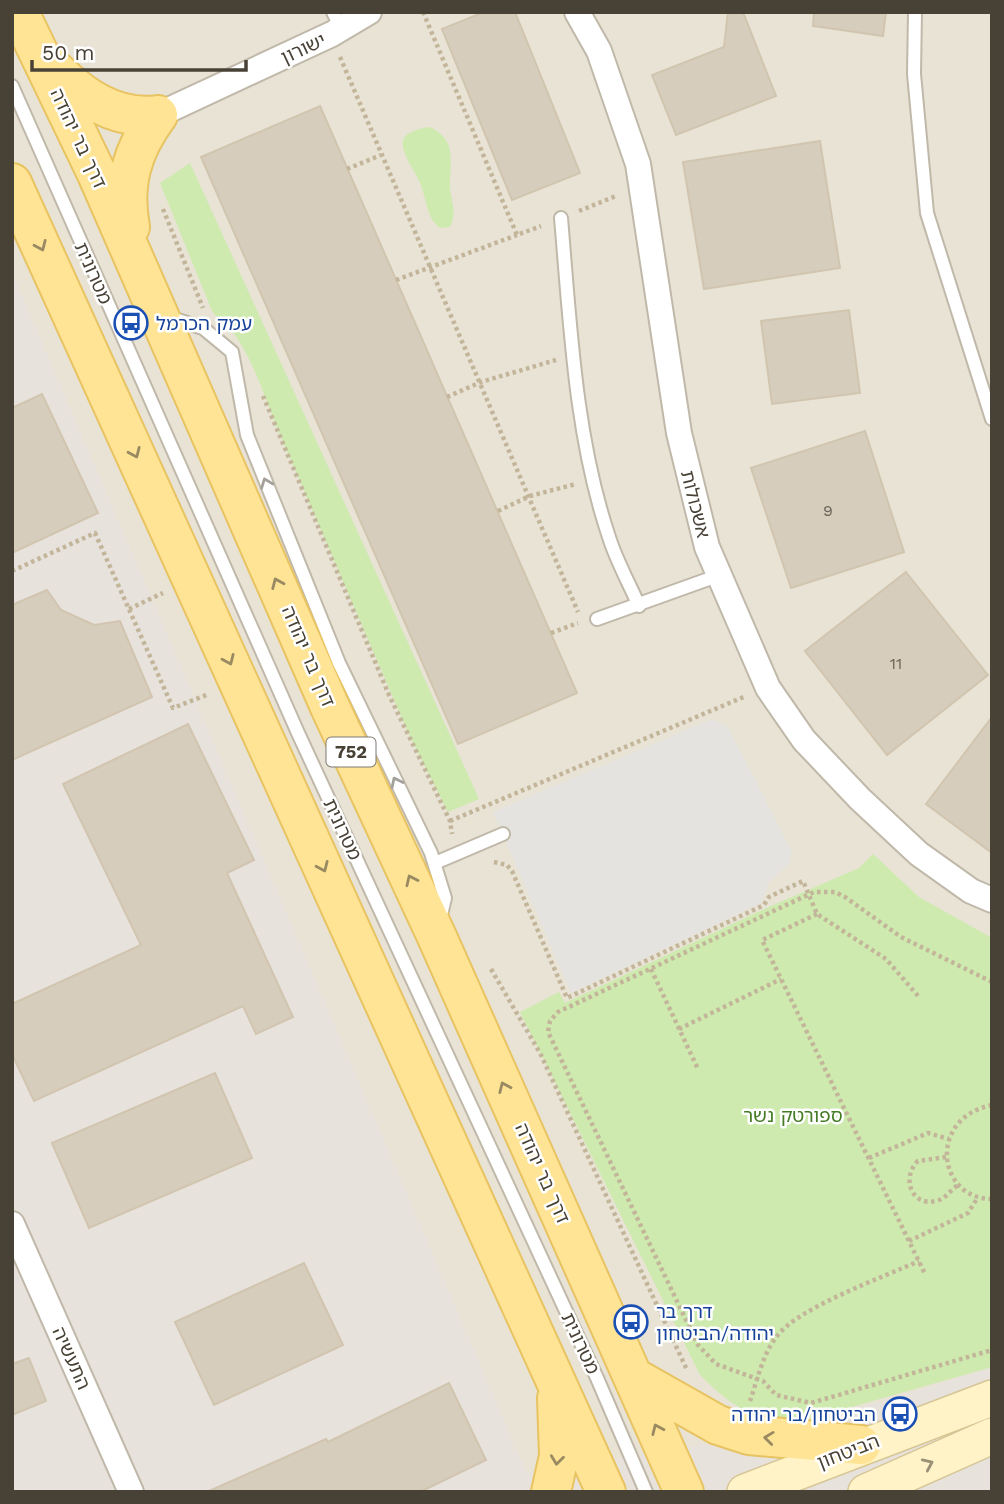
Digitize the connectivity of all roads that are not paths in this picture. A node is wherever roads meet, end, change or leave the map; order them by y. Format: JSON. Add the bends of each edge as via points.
{"nodes":[{"id":1,"x":19,"y":12,"type":"edge"},
{"id":2,"x":369,"y":12,"type":"edge"},
{"id":3,"x":578,"y":12,"type":"edge"},
{"id":4,"x":915,"y":12,"type":"edge"},
{"id":5,"x":335,"y":25,"type":"edge"},
{"id":6,"x":39,"y":54,"type":"junction"},
{"id":7,"x":12,"y":86,"type":"edge"},
{"id":8,"x":158,"y":115,"type":"junction"},
{"id":9,"x":12,"y":184,"type":"edge"},
{"id":10,"x":561,"y":218,"type":"road end"},
{"id":11,"x":137,"y":264,"type":"junction"},
{"id":12,"x":159,"y":314,"type":"junction"},
{"id":13,"x":992,"y":419,"type":"edge"},
{"id":14,"x":717,"y":576,"type":"junction"},
{"id":15,"x":639,"y":606,"type":"junction"},
{"id":16,"x":597,"y":619,"type":"dead end"},
{"id":17,"x":503,"y":834,"type":"dead end"},
{"id":18,"x":435,"y":863,"type":"junction"},
{"id":19,"x":992,"y":900,"type":"edge"},
{"id":20,"x":437,"y":937,"type":"junction"},
{"id":21,"x":12,"y":1224,"type":"edge"},
{"id":22,"x":635,"y":1378,"type":"junction"},
{"id":23,"x":556,"y":1379,"type":"junction"},
{"id":24,"x":992,"y":1398,"type":"edge"},
{"id":25,"x":992,"y":1436,"type":"edge"},
{"id":26,"x":861,"y":1445,"type":"junction"},
{"id":27,"x":131,"y":1492,"type":"edge"},
{"id":28,"x":551,"y":1492,"type":"edge"},
{"id":29,"x":606,"y":1492,"type":"edge"},
{"id":30,"x":646,"y":1492,"type":"edge"},
{"id":31,"x":684,"y":1492,"type":"edge"},
{"id":32,"x":745,"y":1492,"type":"edge"},
{"id":33,"x":866,"y":1492,"type":"edge"}],
"edges":[{"from":1,"to":6,"type":"main road","name":"דרך בר יהודה","number":"752"},
{"from":2,"to":5,"type":"street","name":"ישורון"},
{"from":3,"to":14,"type":"street","name":"אשכולות","via":[[621,108],[642,186],[679,433]]},
{"from":4,"to":13,"type":"lane","via":[[914,74],[927,213]]},
{"from":5,"to":8,"type":"street","name":"ישורון"},
{"from":6,"to":8,"type":"main road","via":[[86,98],[124,114]]},
{"from":6,"to":11,"type":"main road","name":"דרך בר יהודה","number":"752"},
{"from":7,"to":30,"type":"lane","name":"מטרונית","via":[[298,733]]},
{"from":8,"to":11,"type":"main road","via":[[128,172],[128,217]]},
{"from":9,"to":23,"type":"main road","one_way":true},
{"from":10,"to":15,"type":"lane","via":[[573,355],[594,480],[609,538]]},
{"from":11,"to":12,"type":"main road","name":"דרך בר יהודה","number":"752"},
{"from":18,"to":12,"type":"lane","one_way":true,"via":[[365,719],[295,558],[247,435],[232,352],[203,328]]},
{"from":20,"to":12,"type":"main road","name":"דרך בר יהודה","number":"752","one_way":true,"via":[[330,707]]},
{"from":14,"to":15,"type":"lane"},
{"from":14,"to":19,"type":"street","name":"אשכולות","via":[[768,688],[804,740],[919,854],[971,891]]},
{"from":15,"to":16,"type":"lane"},
{"from":17,"to":18,"type":"lane"},
{"from":18,"to":20,"type":"lane","via":[[445,898]]},
{"from":22,"to":20,"type":"main road","name":"דרך בר יהודה","number":"752","one_way":true},
{"from":21,"to":27,"type":"street","name":"התעשיה"},
{"from":26,"to":22,"type":"main road","one_way":true,"via":[[749,1435],[718,1425]]},
{"from":31,"to":22,"type":"main road","name":"דרך בר יהודה","number":"752","one_way":true},
{"from":23,"to":28,"type":"main road","one_way":true,"via":[[559,1456]]},
{"from":23,"to":29,"type":"main road"},
{"from":24,"to":26,"type":"street","name":"הביטחון"},
{"from":33,"to":25,"type":"street","one_way":true},
{"from":26,"to":32,"type":"street","name":"הביטחון"}]}
